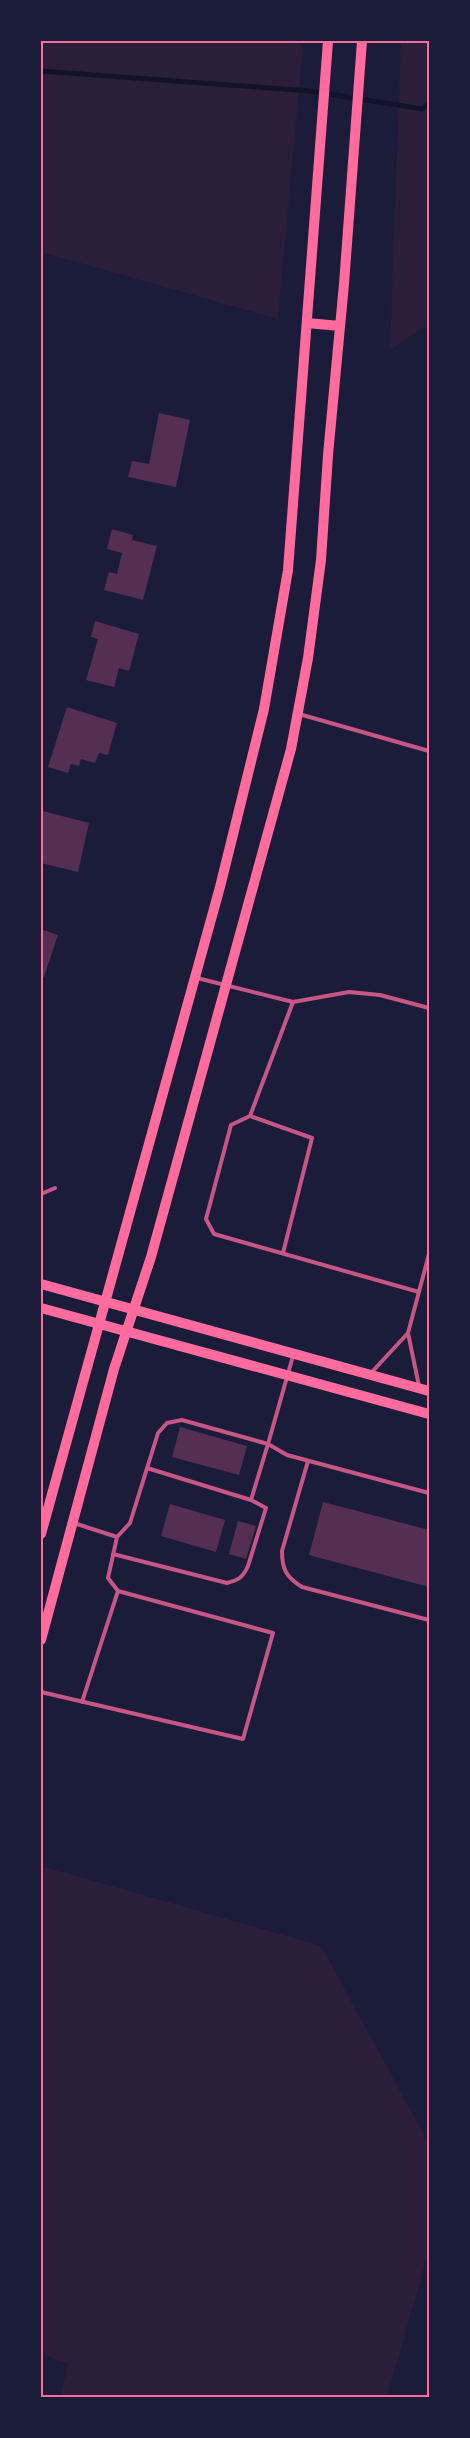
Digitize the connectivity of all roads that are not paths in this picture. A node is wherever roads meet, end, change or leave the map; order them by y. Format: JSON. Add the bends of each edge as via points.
{"nodes":[{"id":1,"x":328,"y":41,"type":"edge"},
{"id":2,"x":362,"y":41,"type":"edge"},
{"id":3,"x":307,"y":324,"type":"junction"},
{"id":4,"x":340,"y":326,"type":"junction"},
{"id":5,"x":297,"y":714,"type":"junction"},
{"id":6,"x":429,"y":751,"type":"edge"},
{"id":7,"x":195,"y":978,"type":"junction"},
{"id":8,"x":226,"y":985,"type":"junction"},
{"id":9,"x":293,"y":1002,"type":"junction"},
{"id":10,"x":429,"y":1008,"type":"edge"},
{"id":11,"x":250,"y":1116,"type":"junction"},
{"id":12,"x":55,"y":1188,"type":"dead end"},
{"id":13,"x":41,"y":1194,"type":"edge"},
{"id":14,"x":282,"y":1253,"type":"junction"},
{"id":15,"x":429,"y":1254,"type":"edge"},
{"id":16,"x":427,"y":1270,"type":"edge"},
{"id":17,"x":41,"y":1284,"type":"edge"},
{"id":18,"x":419,"y":1292,"type":"junction"},
{"id":19,"x":107,"y":1302,"type":"junction"},
{"id":20,"x":41,"y":1308,"type":"edge"},
{"id":21,"x":134,"y":1309,"type":"junction"},
{"id":22,"x":101,"y":1324,"type":"junction"},
{"id":23,"x":127,"y":1332,"type":"junction"},
{"id":24,"x":408,"y":1332,"type":"junction"},
{"id":25,"x":294,"y":1354,"type":"junction"},
{"id":26,"x":287,"y":1374,"type":"junction"},
{"id":27,"x":370,"y":1374,"type":"junction"},
{"id":28,"x":424,"y":1390,"type":"edge"},
{"id":29,"x":429,"y":1414,"type":"edge"},
{"id":30,"x":268,"y":1444,"type":"junction"},
{"id":31,"x":308,"y":1461,"type":"junction"},
{"id":32,"x":147,"y":1468,"type":"junction"},
{"id":33,"x":429,"y":1492,"type":"edge"},
{"id":34,"x":251,"y":1500,"type":"junction"},
{"id":35,"x":73,"y":1523,"type":"junction"},
{"id":36,"x":41,"y":1534,"type":"edge"},
{"id":37,"x":117,"y":1537,"type":"junction"},
{"id":38,"x":113,"y":1554,"type":"junction"},
{"id":39,"x":118,"y":1591,"type":"junction"},
{"id":40,"x":429,"y":1620,"type":"edge"},
{"id":41,"x":41,"y":1640,"type":"edge"},
{"id":42,"x":41,"y":1692,"type":"edge"},
{"id":43,"x":82,"y":1702,"type":"junction"}],
"edges":[{"from":1,"to":3,"type":"main road"},
{"from":2,"to":4,"type":"main road"},
{"from":3,"to":4,"type":"main road"},
{"from":3,"to":7,"type":"main road","via":[[288,570],[264,709]]},
{"from":4,"to":5,"type":"main road","via":[[321,560]]},
{"from":5,"to":6,"type":"lane"},
{"from":5,"to":8,"type":"main road","via":[[291,749]]},
{"from":7,"to":8,"type":"lane"},
{"from":7,"to":19,"type":"main road"},
{"from":8,"to":9,"type":"lane"},
{"from":8,"to":21,"type":"main road"},
{"from":9,"to":10,"type":"lane","via":[[349,992],[380,995]]},
{"from":9,"to":11,"type":"lane"},
{"from":11,"to":14,"type":"lane","via":[[312,1138]]},
{"from":11,"to":14,"type":"lane","via":[[231,1125],[206,1219],[214,1234]]},
{"from":12,"to":13,"type":"lane"},
{"from":14,"to":18,"type":"lane"},
{"from":15,"to":16,"type":"lane"},
{"from":16,"to":18,"type":"lane"},
{"from":17,"to":19,"type":"main road"},
{"from":18,"to":24,"type":"lane"},
{"from":19,"to":21,"type":"main road"},
{"from":19,"to":22,"type":"main road"},
{"from":20,"to":22,"type":"main road"},
{"from":21,"to":23,"type":"main road"},
{"from":21,"to":25,"type":"main road"},
{"from":22,"to":23,"type":"main road"},
{"from":22,"to":36,"type":"main road"},
{"from":23,"to":26,"type":"main road"},
{"from":23,"to":35,"type":"main road"},
{"from":24,"to":27,"type":"lane"},
{"from":24,"to":28,"type":"lane"},
{"from":25,"to":26,"type":"lane"},
{"from":25,"to":27,"type":"main road"},
{"from":26,"to":29,"type":"main road"},
{"from":26,"to":30,"type":"lane"},
{"from":27,"to":28,"type":"main road"},
{"from":30,"to":31,"type":"lane","via":[[287,1455]]},
{"from":30,"to":32,"type":"lane","via":[[182,1420],[167,1423],[158,1432]]},
{"from":30,"to":34,"type":"lane"},
{"from":31,"to":33,"type":"lane"},
{"from":31,"to":40,"type":"lane","via":[[282,1551],[282,1566],[289,1579],[302,1587]]},
{"from":32,"to":34,"type":"lane"},
{"from":32,"to":37,"type":"lane","via":[[130,1523]]},
{"from":34,"to":38,"type":"lane","via":[[266,1508],[248,1566],[238,1580],[227,1583]]},
{"from":35,"to":37,"type":"lane"},
{"from":35,"to":41,"type":"main road"},
{"from":37,"to":38,"type":"lane"},
{"from":38,"to":39,"type":"lane","via":[[108,1578]]},
{"from":39,"to":43,"type":"lane"},
{"from":39,"to":43,"type":"lane","via":[[273,1633],[243,1739]]},
{"from":42,"to":43,"type":"lane"}]}
